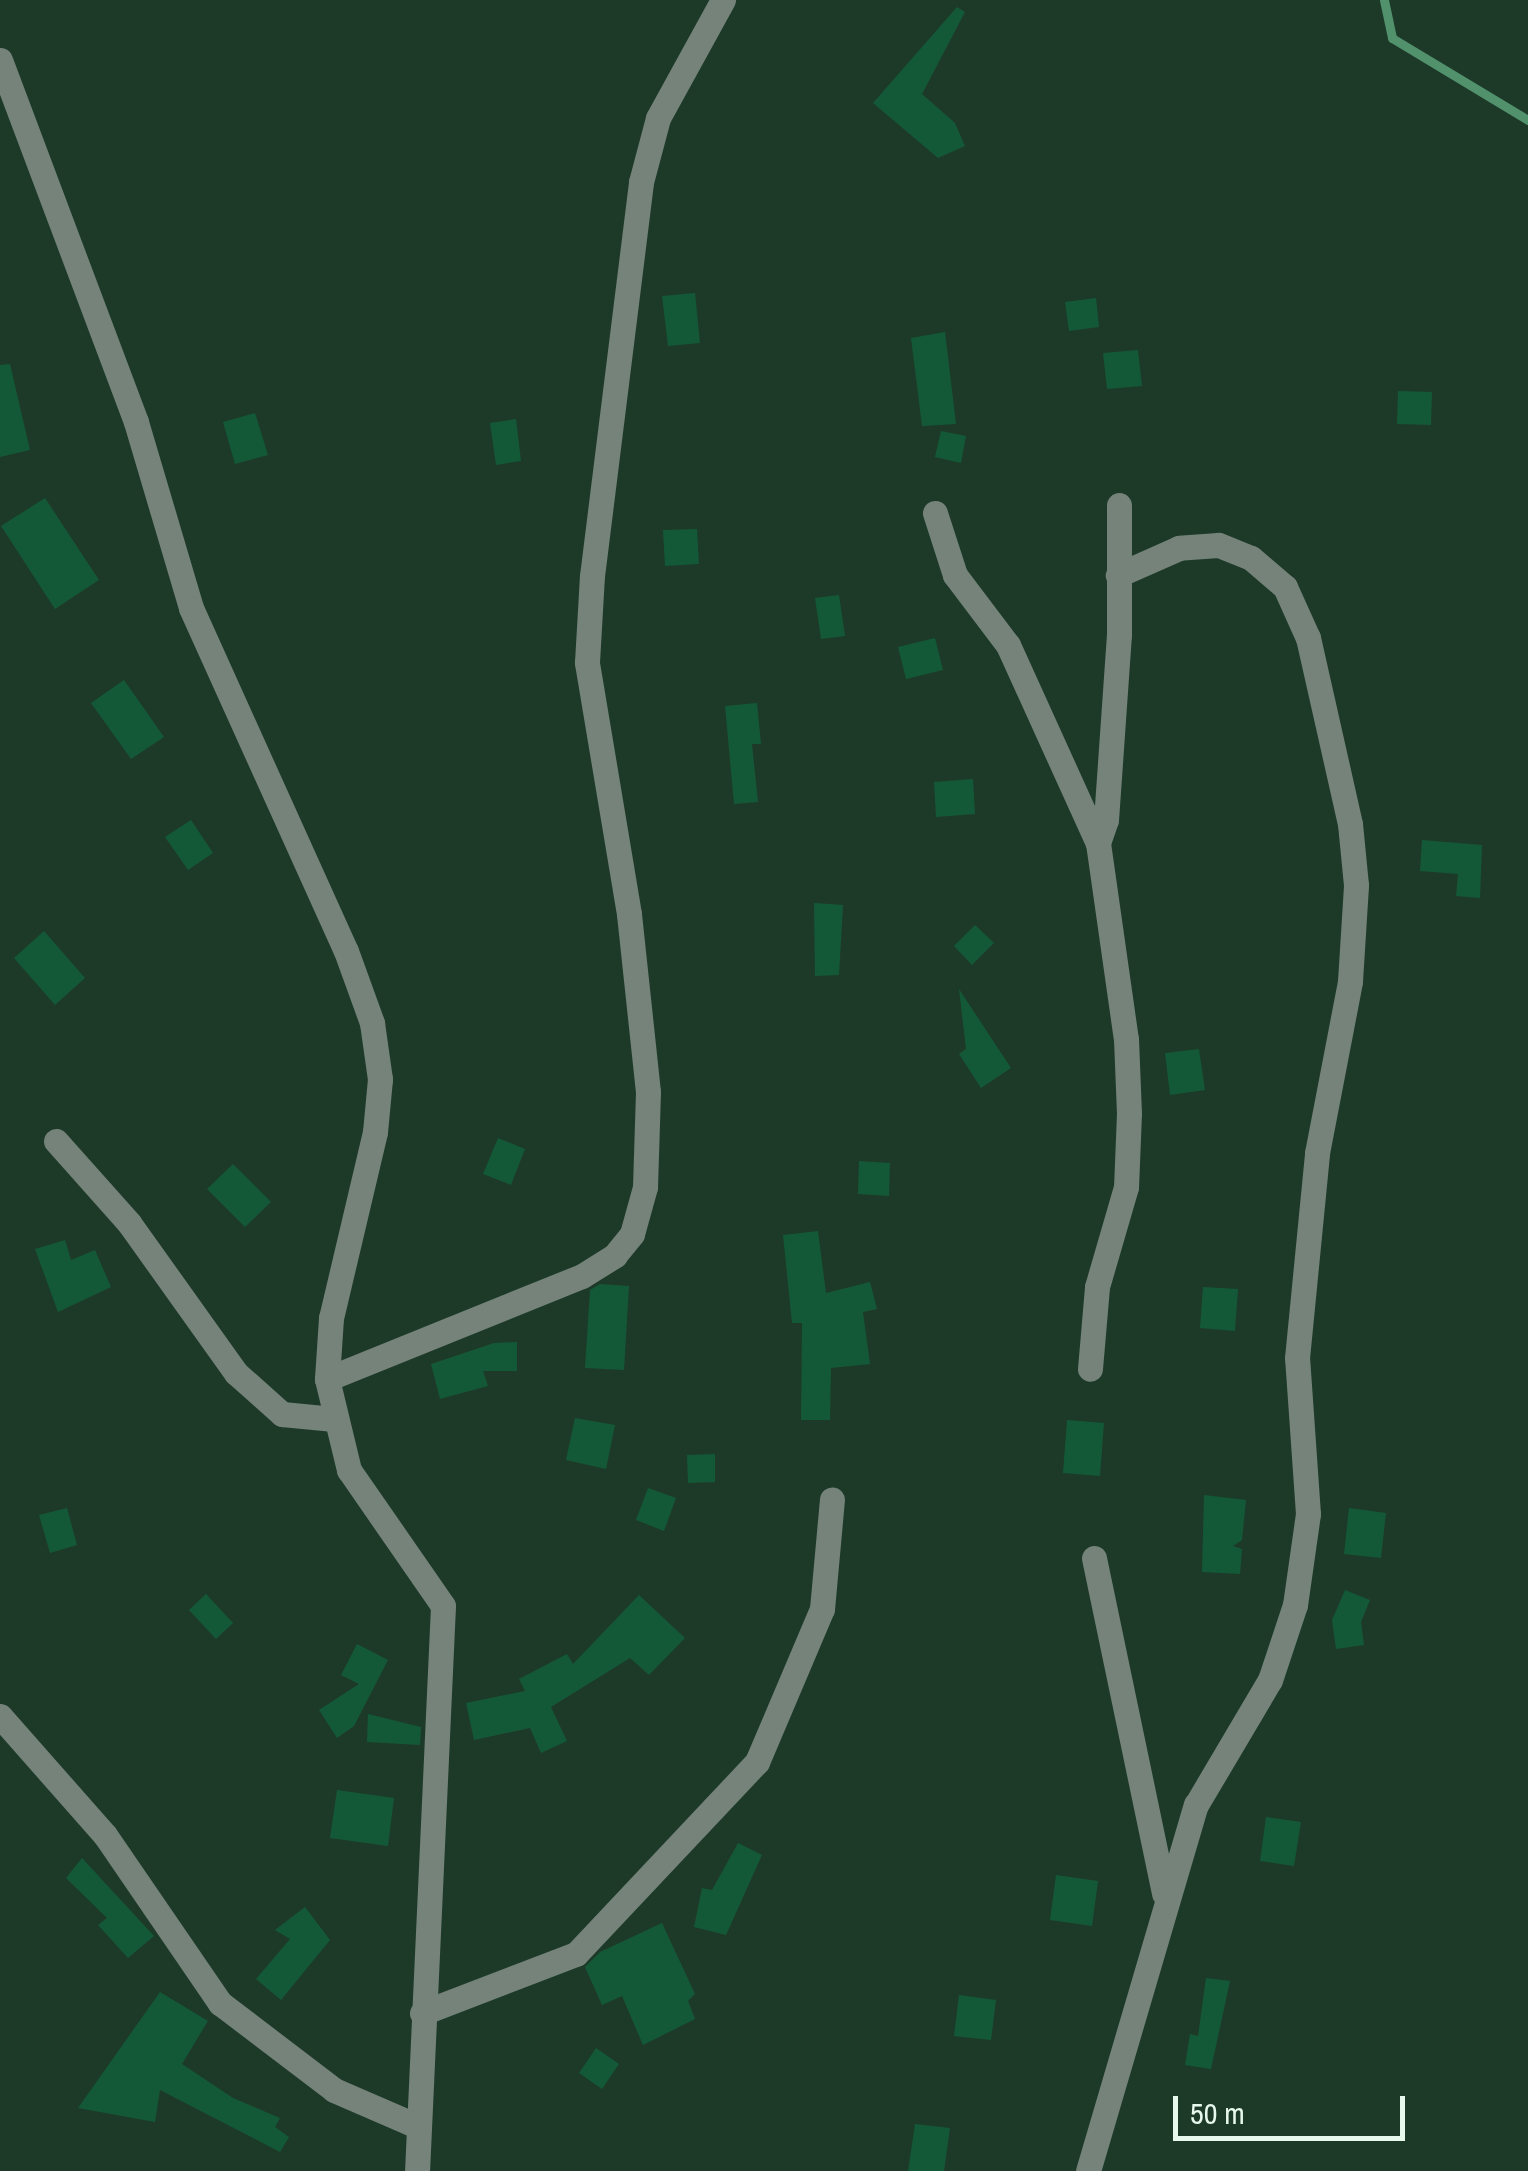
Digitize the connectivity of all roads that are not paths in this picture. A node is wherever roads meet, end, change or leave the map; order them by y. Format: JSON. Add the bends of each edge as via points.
{"nodes":[{"id":1,"x":722,"y":0,"type":"edge"},
{"id":2,"x":1,"y":64,"type":"edge"},
{"id":3,"x":1118,"y":506,"type":"dead end"},
{"id":4,"x":935,"y":513,"type":"dead end"},
{"id":5,"x":1118,"y":575,"type":"junction"},
{"id":6,"x":1098,"y":842,"type":"junction"},
{"id":7,"x":56,"y":1141,"type":"dead end"},
{"id":8,"x":1090,"y":1369,"type":"dead end"},
{"id":9,"x":327,"y":1379,"type":"junction"},
{"id":10,"x":334,"y":1418,"type":"junction"},
{"id":11,"x":832,"y":1499,"type":"dead end"},
{"id":12,"x":1094,"y":1558,"type":"dead end"},
{"id":13,"x":0,"y":1716,"type":"edge"},
{"id":14,"x":1165,"y":1899,"type":"junction"},
{"id":15,"x":422,"y":2013,"type":"junction"},
{"id":16,"x":416,"y":2126,"type":"junction"},
{"id":17,"x":417,"y":2171,"type":"edge"},
{"id":18,"x":1088,"y":2171,"type":"edge"}],
"edges":[{"from":1,"to":9,"type":"street","via":[[658,118],[641,182],[592,576],[587,662],[629,914],[648,1092],[645,1187],[632,1234],[615,1255],[582,1276]]},
{"from":2,"to":9,"type":"street","via":[[136,422],[191,608],[346,951],[372,1024],[380,1079],[376,1132],[331,1318]]},
{"from":3,"to":5,"type":"street"},
{"from":4,"to":6,"type":"street","via":[[955,575],[1008,646]]},
{"from":5,"to":6,"type":"street","via":[[1113,738]]},
{"from":5,"to":14,"type":"street","via":[[1179,548],[1218,545],[1250,558],[1285,587],[1308,638],[1350,824],[1356,884],[1350,981],[1317,1153],[1297,1358],[1308,1514],[1295,1605],[1270,1680],[1196,1805]]},
{"from":6,"to":8,"type":"street","via":[[1126,1039],[1129,1113],[1126,1187],[1096,1287]]},
{"from":7,"to":10,"type":"street","via":[[129,1223],[236,1373],[282,1414]]},
{"from":9,"to":10,"type":"street"},
{"from":10,"to":15,"type":"street","via":[[349,1470],[443,1606]]},
{"from":11,"to":15,"type":"street","via":[[822,1609],[757,1762],[576,1954]]},
{"from":12,"to":14,"type":"street"},
{"from":13,"to":16,"type":"street","via":[[106,1835],[220,2003],[334,2090]]},
{"from":14,"to":18,"type":"street"},
{"from":15,"to":16,"type":"street"},
{"from":16,"to":17,"type":"street"}]}
